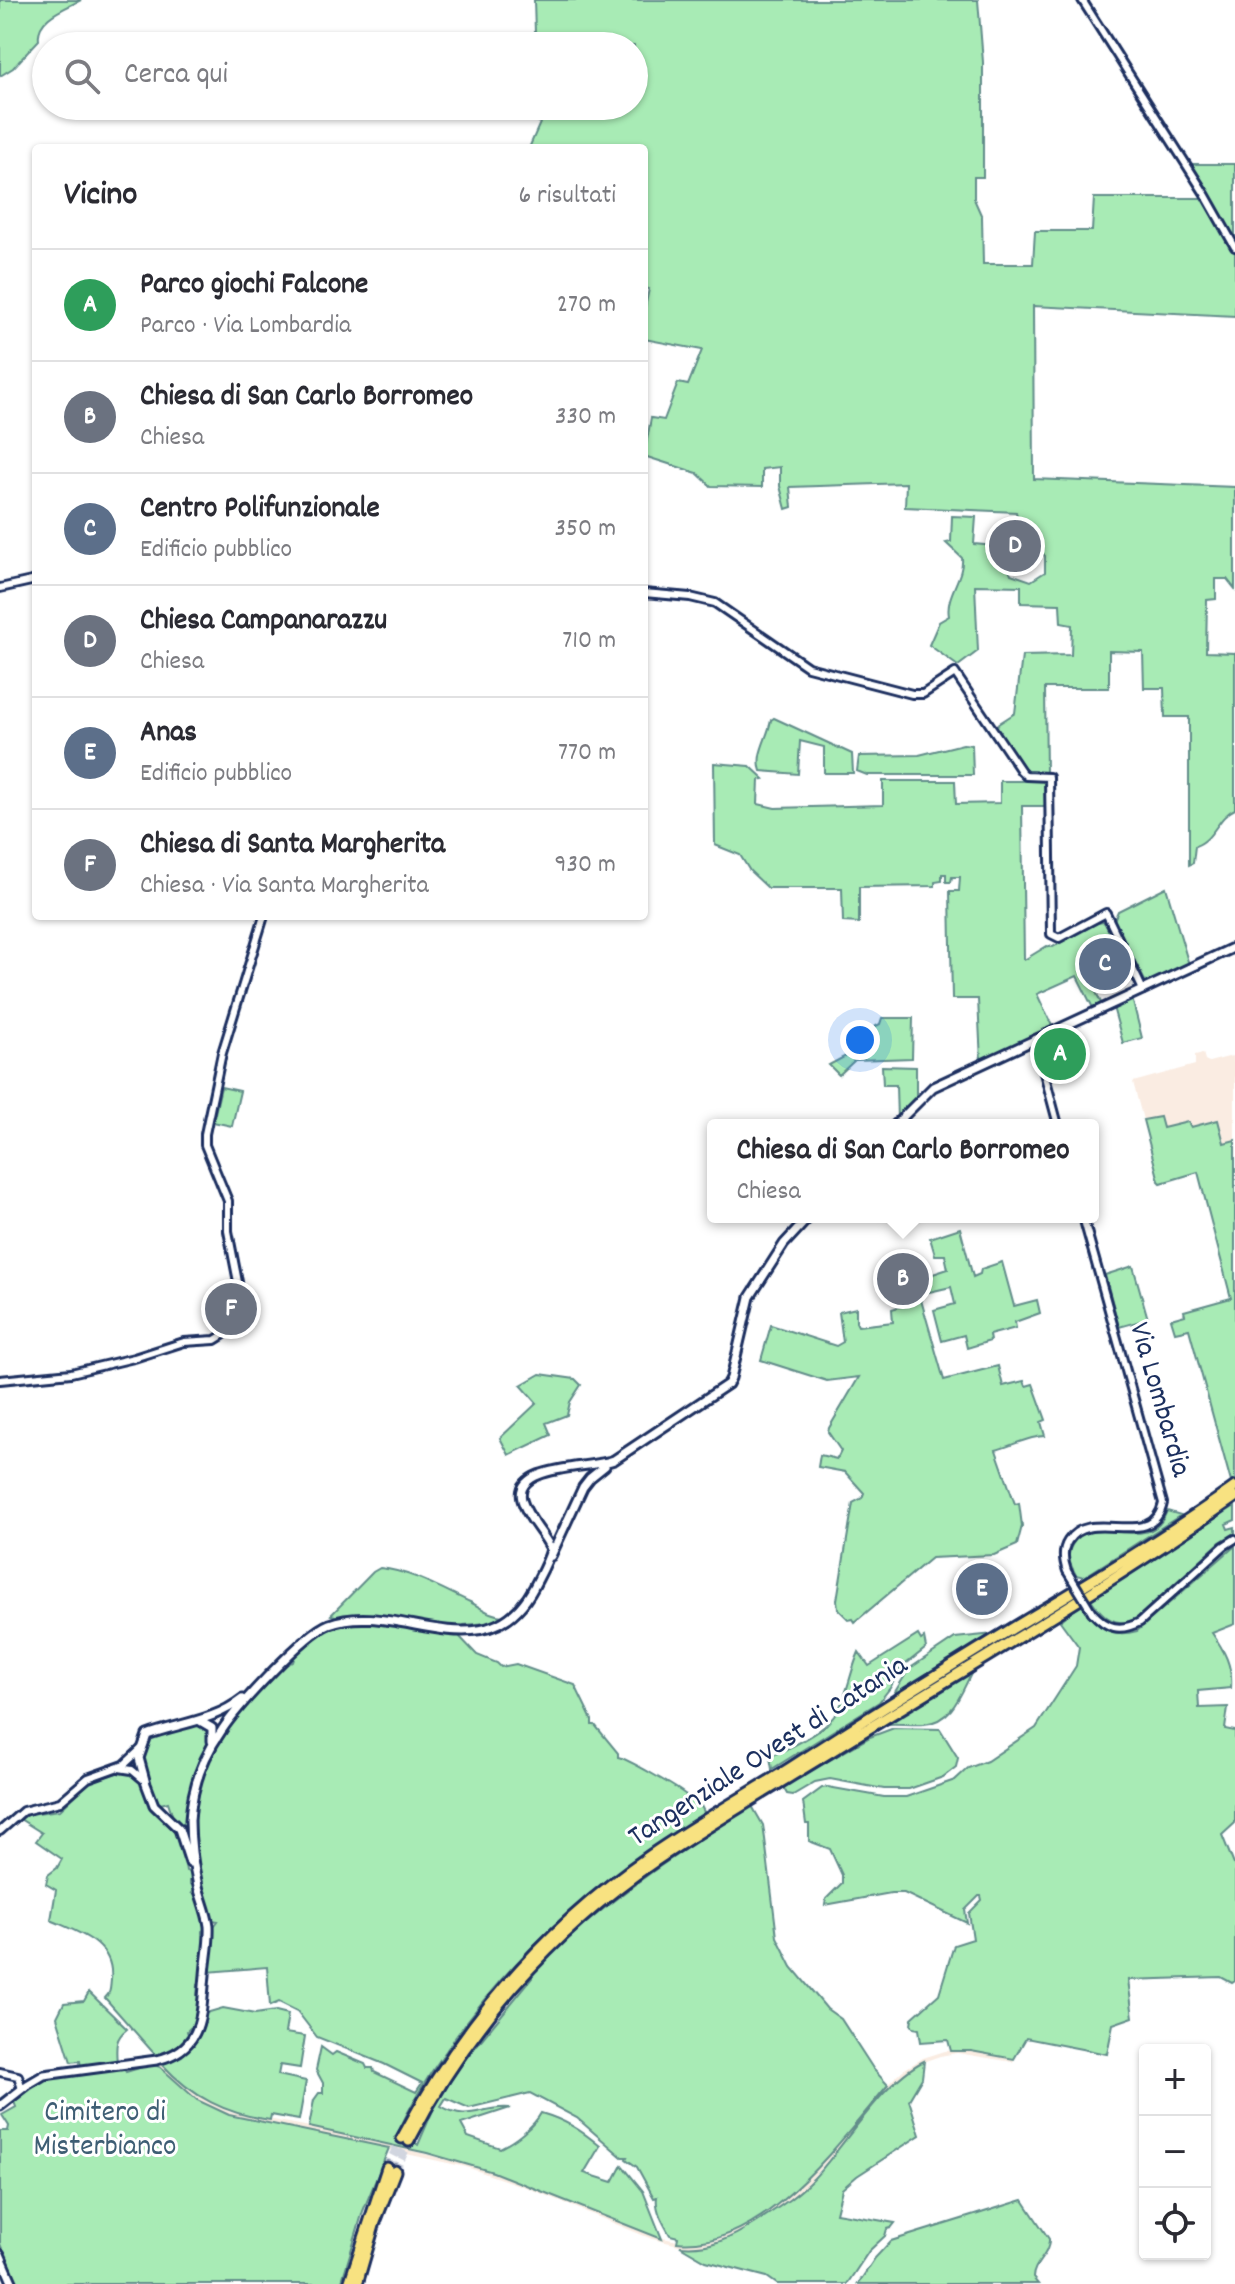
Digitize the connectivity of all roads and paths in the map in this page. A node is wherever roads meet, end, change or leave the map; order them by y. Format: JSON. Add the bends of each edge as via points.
{"nodes":[{"id":1,"x":1082,"y":0,"type":"edge"},
{"id":2,"x":1235,"y":247,"type":"edge"},
{"id":3,"x":32,"y":581,"type":"edge"},
{"id":4,"x":0,"y":588,"type":"edge"},
{"id":5,"x":648,"y":593,"type":"edge"},
{"id":6,"x":263,"y":920,"type":"edge"},
{"id":7,"x":1234,"y":948,"type":"edge"},
{"id":8,"x":1235,"y":959,"type":"edge"},
{"id":9,"x":1143,"y":990,"type":"junction"},
{"id":10,"x":1045,"y":1036,"type":"junction"},
{"id":11,"x":1033,"y":1041,"type":"junction"},
{"id":12,"x":1020,"y":1048,"type":"junction"},
{"id":13,"x":1037,"y":1052,"type":"junction"},
{"id":14,"x":901,"y":1119,"type":"edge"},
{"id":15,"x":1056,"y":1119,"type":"edge"},
{"id":16,"x":803,"y":1223,"type":"edge"},
{"id":17,"x":1085,"y":1223,"type":"edge"},
{"id":18,"x":0,"y":1380,"type":"edge"},
{"id":19,"x":614,"y":1460,"type":"junction"},
{"id":20,"x":590,"y":1467,"type":"junction"},
{"id":21,"x":590,"y":1478,"type":"junction"},
{"id":22,"x":1233,"y":1491,"type":"edge"},
{"id":23,"x":561,"y":1534,"type":"junction"},
{"id":24,"x":1235,"y":1539,"type":"edge"},
{"id":25,"x":548,"y":1543,"type":"junction"},
{"id":26,"x":546,"y":1563,"type":"junction"},
{"id":27,"x":264,"y":1681,"type":"junction"},
{"id":28,"x":200,"y":1721,"type":"junction"},
{"id":29,"x":141,"y":1749,"type":"junction"},
{"id":30,"x":208,"y":1751,"type":"junction"},
{"id":31,"x":111,"y":1769,"type":"junction"},
{"id":32,"x":146,"y":1784,"type":"junction"},
{"id":33,"x":190,"y":1818,"type":"junction"},
{"id":34,"x":179,"y":1829,"type":"junction"},
{"id":35,"x":0,"y":1831,"type":"edge"},
{"id":36,"x":198,"y":1888,"type":"junction"},
{"id":37,"x":0,"y":2072,"type":"edge"},
{"id":38,"x":22,"y":2089,"type":"junction"},
{"id":39,"x":0,"y":2106,"type":"edge"},
{"id":40,"x":406,"y":2139,"type":"tunnel mouth"},
{"id":41,"x":0,"y":2254,"type":"edge"},
{"id":42,"x":13,"y":2284,"type":"edge"},
{"id":43,"x":349,"y":2284,"type":"edge"},
{"id":44,"x":357,"y":2284,"type":"edge"}],
"edges":[{"from":1,"to":2,"type":"street"},
{"from":3,"to":4,"type":"street"},
{"from":5,"to":9,"type":"street","via":[[715,603],[808,667],[912,694],[923,694],[955,673],[1021,771],[1049,777],[1051,934],[1059,938],[1106,913]]},
{"from":6,"to":18,"type":"street","via":[[222,1053],[204,1140],[229,1208],[237,1314],[215,1340],[184,1342],[71,1373]]},
{"from":7,"to":8,"type":"street"},
{"from":7,"to":9,"type":"main road"},
{"from":9,"to":10,"type":"main road"},
{"from":10,"to":11,"type":"main road"},
{"from":10,"to":13,"type":"street"},
{"from":11,"to":12,"type":"main road"},
{"from":11,"to":13,"type":"street"},
{"from":12,"to":13,"type":"street"},
{"from":12,"to":14,"type":"main road","via":[[933,1087]]},
{"from":13,"to":15,"type":"street"},
{"from":16,"to":19,"type":"main road","via":[[753,1291],[729,1382]]},
{"from":17,"to":24,"type":"street","name":"Via Lombardia","bridge":true,"via":[[1163,1503],[1159,1516],[1145,1526],[1078,1531],[1064,1552],[1067,1571],[1101,1622],[1129,1628]]},
{"from":19,"to":20,"type":"main road"},
{"from":19,"to":21,"type":"main road"},
{"from":20,"to":21,"type":"main road"},
{"from":20,"to":25,"type":"main road","via":[[541,1473],[523,1487],[523,1504]]},
{"from":21,"to":23,"type":"main road"},
{"from":22,"to":40,"type":"highway","name":"Tangenziale Ovest di Catania","via":[[1143,1557],[694,1836],[612,1893],[547,1951],[491,2014]]},
{"from":23,"to":25,"type":"main road"},
{"from":23,"to":26,"type":"main road"},
{"from":25,"to":26,"type":"main road"},
{"from":26,"to":27,"type":"main road","via":[[522,1605],[486,1629],[341,1621],[319,1629]]},
{"from":27,"to":28,"type":"main road","via":[[223,1712]]},
{"from":27,"to":30,"type":"main road"},
{"from":28,"to":29,"type":"main road","via":[[147,1735]]},
{"from":28,"to":30,"type":"main road","via":[[213,1732]]},
{"from":29,"to":31,"type":"street"},
{"from":29,"to":32,"type":"main road"},
{"from":30,"to":33,"type":"main road"},
{"from":31,"to":32,"type":"street","via":[[132,1770]]},
{"from":31,"to":35,"type":"street","via":[[88,1778],[60,1802],[23,1811]]},
{"from":32,"to":34,"type":"main road","via":[[154,1805]]},
{"from":33,"to":34,"type":"main road","via":[[186,1828]]},
{"from":33,"to":36,"type":"main road"},
{"from":34,"to":36,"type":"main road"},
{"from":36,"to":38,"type":"main road","via":[[209,1929],[203,2009],[183,2049],[157,2060],[44,2075]]},
{"from":37,"to":38,"type":"street","via":[[18,2076]]},
{"from":38,"to":39,"type":"main road"},
{"from":41,"to":42,"type":"main road"},
{"from":43,"to":44,"type":"highway","via":[[391,2169]]}]}
